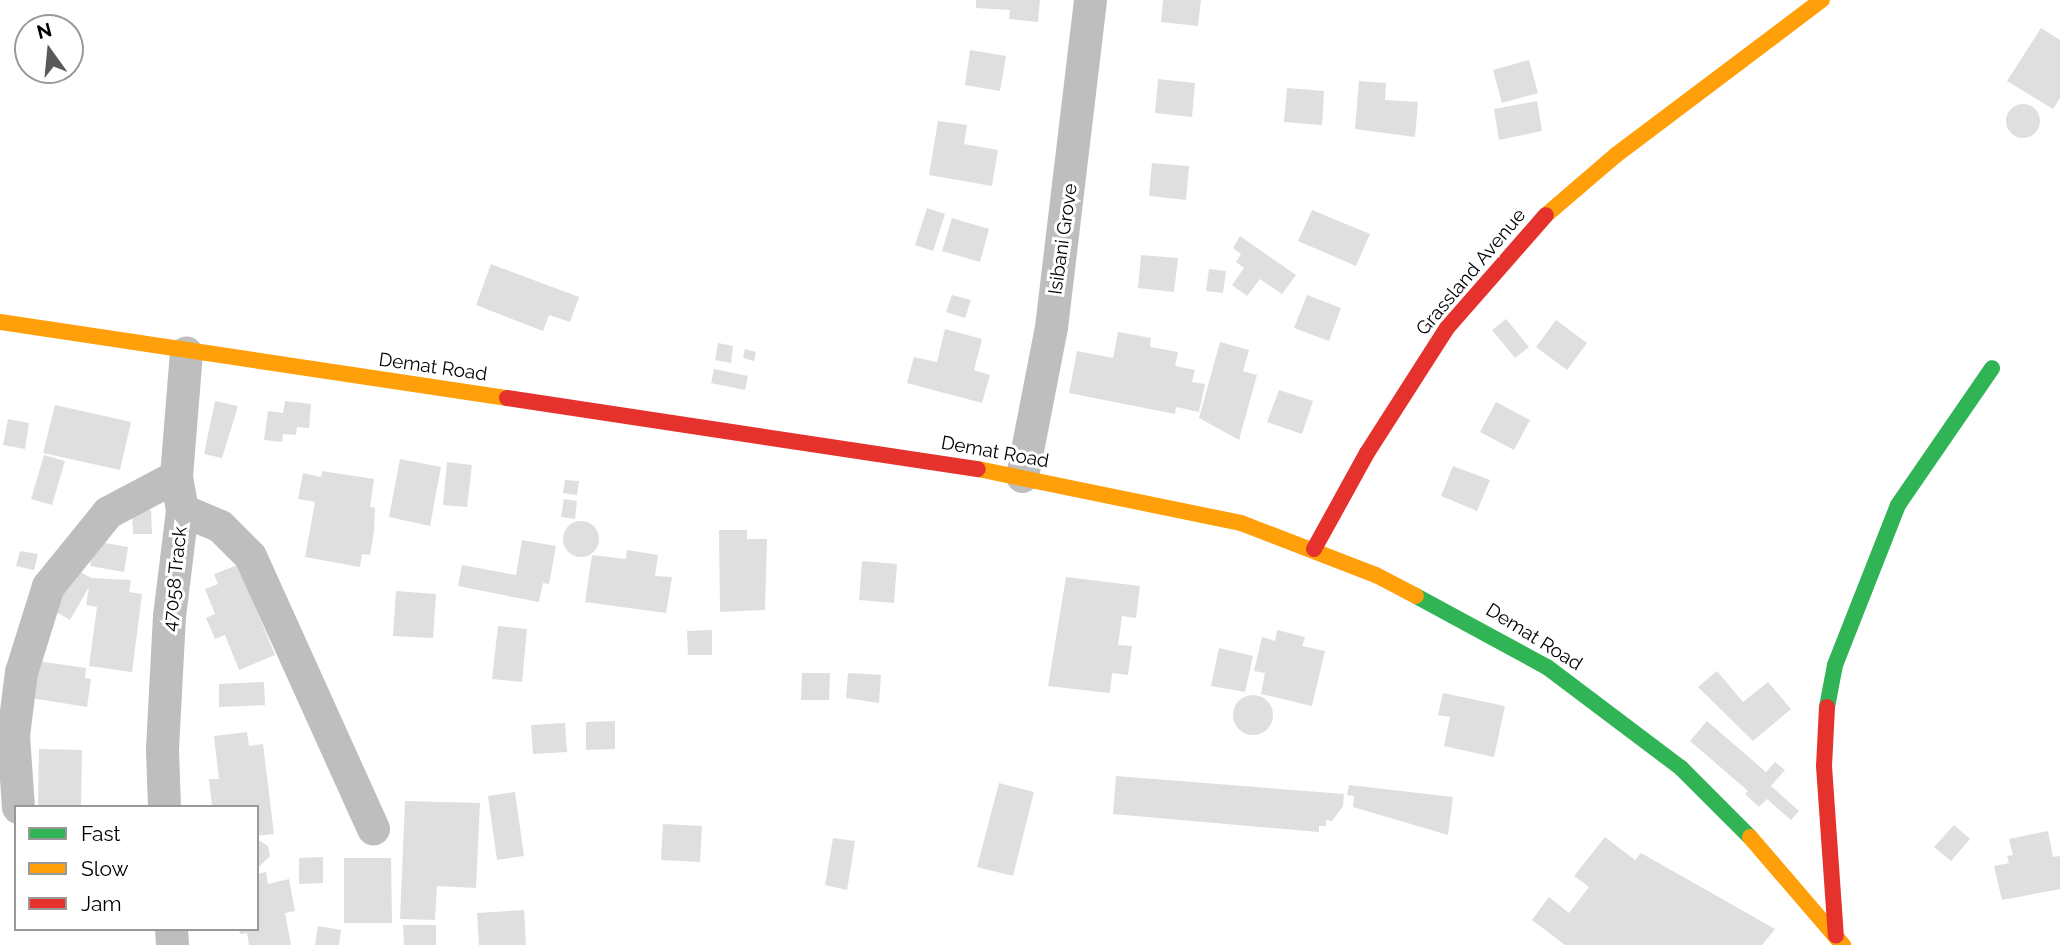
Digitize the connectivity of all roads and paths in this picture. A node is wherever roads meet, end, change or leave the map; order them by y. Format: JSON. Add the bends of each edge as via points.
{"nodes":[{"id":1,"x":1090,"y":0,"type":"edge"},
{"id":2,"x":1822,"y":0,"type":"edge"},
{"id":3,"x":0,"y":322,"type":"edge"},
{"id":4,"x":186,"y":352,"type":"junction"},
{"id":5,"x":1992,"y":368,"type":"dead end"},
{"id":6,"x":176,"y":476,"type":"junction"},
{"id":7,"x":1022,"y":477,"type":"junction"},
{"id":8,"x":182,"y":510,"type":"junction"},
{"id":9,"x":1314,"y":549,"type":"junction"},
{"id":10,"x":18,"y":805,"type":"edge"},
{"id":11,"x":164,"y":805,"type":"edge"},
{"id":12,"x":373,"y":828,"type":"dead end"},
{"id":13,"x":1840,"y":940,"type":"edge"}],
"edges":[{"from":1,"to":7,"type":"street","name":"Isibani Grove","via":[[1051,327]]},
{"from":2,"to":9,"type":"street","name":"Grassland Avenue","via":[[1616,155],[1535,224],[1447,328],[1367,453]]},
{"from":3,"to":4,"type":"street","name":"Demat Road"},
{"from":4,"to":6,"type":"street","name":"47058 Track"},
{"from":4,"to":7,"type":"street","name":"Demat Road"},
{"from":5,"to":13,"type":"street","via":[[1898,505],[1835,664],[1823,741]]},
{"from":6,"to":8,"type":"street","name":"47058 Track"},
{"from":6,"to":10,"type":"street","via":[[108,512],[48,586],[22,672],[13,735]]},
{"from":7,"to":9,"type":"street","name":"Demat Road","via":[[1203,513]]},
{"from":8,"to":11,"type":"street","name":"47058 Track","via":[[169,616]]},
{"from":8,"to":12,"type":"street","via":[[220,526],[250,556]]},
{"from":9,"to":13,"type":"street","name":"Demat Road","via":[[1387,580],[1507,643],[1621,720],[1723,806]]}]}
